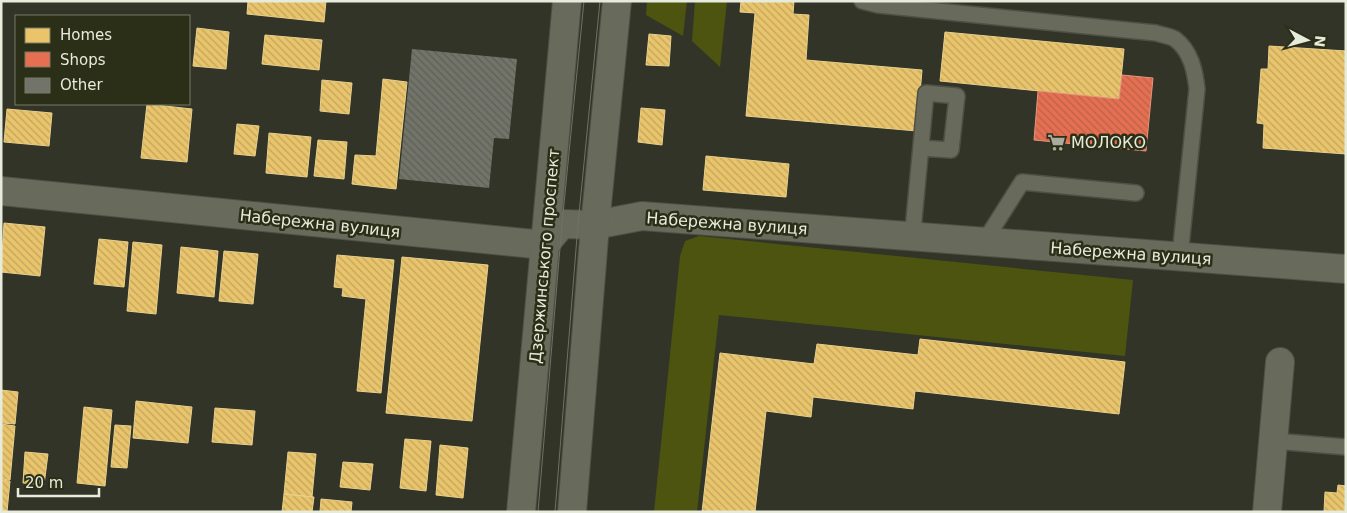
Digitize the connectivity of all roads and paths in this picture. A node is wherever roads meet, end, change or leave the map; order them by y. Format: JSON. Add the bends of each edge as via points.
{"nodes":[{"id":1,"x":567,"y":1,"type":"edge"},
{"id":2,"x":617,"y":1,"type":"edge"},
{"id":3,"x":862,"y":1,"type":"edge"},
{"id":4,"x":921,"y":148,"type":"dead end"},
{"id":5,"x":1,"y":191,"type":"edge"},
{"id":6,"x":1136,"y":193,"type":"dead end"},
{"id":7,"x":595,"y":225,"type":"junction"},
{"id":8,"x":913,"y":237,"type":"junction"},
{"id":9,"x":984,"y":242,"type":"junction"},
{"id":10,"x":544,"y":245,"type":"junction"},
{"id":11,"x":1180,"y":256,"type":"junction"},
{"id":12,"x":1346,"y":269,"type":"edge"},
{"id":13,"x":1280,"y":362,"type":"dead end"},
{"id":14,"x":1274,"y":441,"type":"junction"},
{"id":15,"x":1346,"y":447,"type":"edge"},
{"id":16,"x":521,"y":512,"type":"edge"},
{"id":17,"x":572,"y":512,"type":"edge"},
{"id":18,"x":1267,"y":512,"type":"edge"}],
"edges":[{"from":1,"to":10,"type":"street","name":"Дзержинського проспект"},
{"from":2,"to":7,"type":"street"},
{"from":3,"to":11,"type":"lane","via":[[1156,33],[1174,39],[1188,53],[1197,89]]},
{"from":4,"to":8,"type":"lane"},
{"from":5,"to":10,"type":"street","name":"Набережна вулиця"},
{"from":6,"to":9,"type":"lane","via":[[1022,182]]},
{"from":7,"to":8,"type":"street","name":"Набережна вулиця","via":[[642,216]]},
{"from":7,"to":10,"type":"street","name":"Набережна вулиця","via":[[562,224]]},
{"from":7,"to":17,"type":"street"},
{"from":8,"to":9,"type":"street","name":"Набережна вулиця"},
{"from":9,"to":11,"type":"street","name":"Набережна вулиця"},
{"from":10,"to":16,"type":"street","name":"Дзержинського проспект"},
{"from":11,"to":12,"type":"street","name":"Набережна вулиця"},
{"from":13,"to":14,"type":"street"},
{"from":14,"to":15,"type":"lane"},
{"from":14,"to":18,"type":"street"}]}
